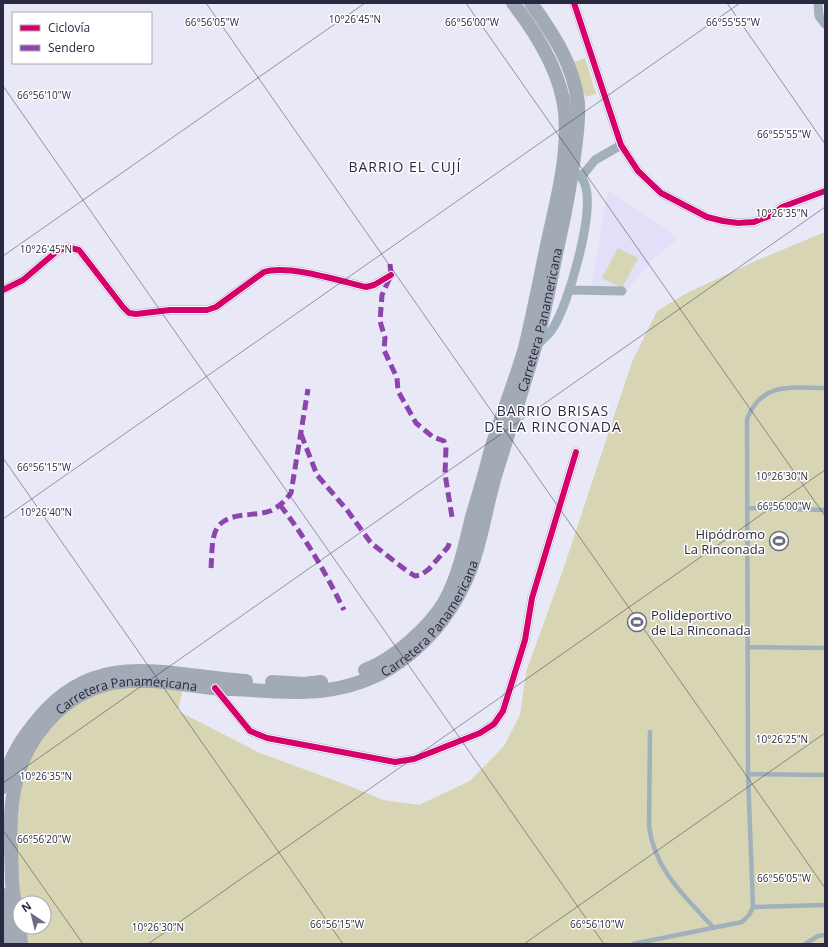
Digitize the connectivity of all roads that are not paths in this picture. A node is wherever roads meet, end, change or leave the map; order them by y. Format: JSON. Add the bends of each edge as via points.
{"nodes":[{"id":1,"x":513,"y":3,"type":"edge"},
{"id":2,"x":531,"y":3,"type":"edge"},
{"id":3,"x":574,"y":3,"type":"edge"},
{"id":4,"x":818,"y":3,"type":"edge"},
{"id":5,"x":825,"y":24,"type":"edge"},
{"id":6,"x":621,"y":145,"type":"junction"},
{"id":7,"x":577,"y":173,"type":"junction"},
{"id":8,"x":825,"y":192,"type":"edge"},
{"id":9,"x":391,"y":275,"type":"dead end"},
{"id":10,"x":3,"y":290,"type":"edge"},
{"id":11,"x":570,"y":290,"type":"junction"},
{"id":12,"x":622,"y":291,"type":"dead end"},
{"id":13,"x":535,"y":347,"type":"junction"},
{"id":14,"x":825,"y":388,"type":"edge"},
{"id":15,"x":576,"y":452,"type":"dead end"},
{"id":16,"x":748,"y":508,"type":"junction"},
{"id":17,"x":825,"y":510,"type":"edge"},
{"id":18,"x":748,"y":647,"type":"junction"},
{"id":19,"x":825,"y":648,"type":"edge"},
{"id":20,"x":215,"y":688,"type":"junction"},
{"id":21,"x":650,"y":732,"type":"dead end"},
{"id":22,"x":748,"y":774,"type":"junction"},
{"id":23,"x":825,"y":775,"type":"edge"},
{"id":24,"x":3,"y":787,"type":"edge"},
{"id":25,"x":3,"y":895,"type":"edge"},
{"id":26,"x":825,"y":905,"type":"edge"},
{"id":27,"x":753,"y":907,"type":"junction"},
{"id":28,"x":713,"y":927,"type":"junction"},
{"id":29,"x":825,"y":935,"type":"edge"},
{"id":30,"x":8,"y":944,"type":"edge"},
{"id":31,"x":21,"y":944,"type":"edge"},
{"id":32,"x":632,"y":944,"type":"edge"},
{"id":33,"x":805,"y":944,"type":"edge"}],
"edges":[{"from":1,"to":24,"type":"main road","name":"Carretera Panamericana","via":[[535,35],[557,79],[565,113],[564,161],[560,190],[524,348],[491,451],[463,556],[444,602],[420,632],[384,660],[356,673],[323,682],[304,684],[243,681],[140,670],[99,675],[70,690],[45,711],[20,742]]},
{"from":2,"to":7,"type":"main road","name":"Carretera Panamericana","via":[[563,54],[575,82],[578,114]]},
{"from":3,"to":6,"type":"street"},
{"from":4,"to":5,"type":"street","via":[[818,16]]},
{"from":6,"to":7,"type":"street"},
{"from":6,"to":8,"type":"street","via":[[638,171],[662,193],[707,217],[723,221],[754,222],[772,215],[782,207]]},
{"from":7,"to":11,"type":"street","via":[[586,188],[587,218]]},
{"from":7,"to":13,"type":"main road","name":"Carretera Panamericana"},
{"from":9,"to":10,"type":"street","via":[[366,287],[288,270],[270,270],[211,309],[136,314],[123,307],[79,250],[66,247],[22,280]]},
{"from":11,"to":12,"type":"street"},
{"from":11,"to":13,"type":"street","via":[[553,329]]},
{"from":13,"to":20,"type":"main road","name":"Carretera Panamericana","via":[[494,479],[472,563],[458,596],[438,627],[401,661],[372,677],[340,688],[301,694]]},
{"from":14,"to":16,"type":"lane","via":[[773,389],[752,407],[747,419]]},
{"from":15,"to":20,"type":"street","via":[[532,598],[525,640],[503,711],[494,724],[480,733],[414,759],[395,762],[256,734],[250,731]]},
{"from":16,"to":17,"type":"lane"},
{"from":16,"to":18,"type":"lane"},
{"from":18,"to":19,"type":"lane"},
{"from":18,"to":22,"type":"lane"},
{"from":20,"to":31,"type":"main road","name":"Carretera Panamericana","via":[[138,680],[102,684],[67,704],[39,733],[21,763],[12,802],[10,828],[13,890],[19,914]]},
{"from":21,"to":28,"type":"lane","via":[[650,839],[667,876]]},
{"from":22,"to":23,"type":"lane"},
{"from":22,"to":27,"type":"lane"},
{"from":25,"to":30,"type":"main road"},
{"from":26,"to":27,"type":"lane"},
{"from":27,"to":28,"type":"lane","via":[[742,922]]},
{"from":28,"to":32,"type":"lane"},
{"from":29,"to":33,"type":"lane"}]}
